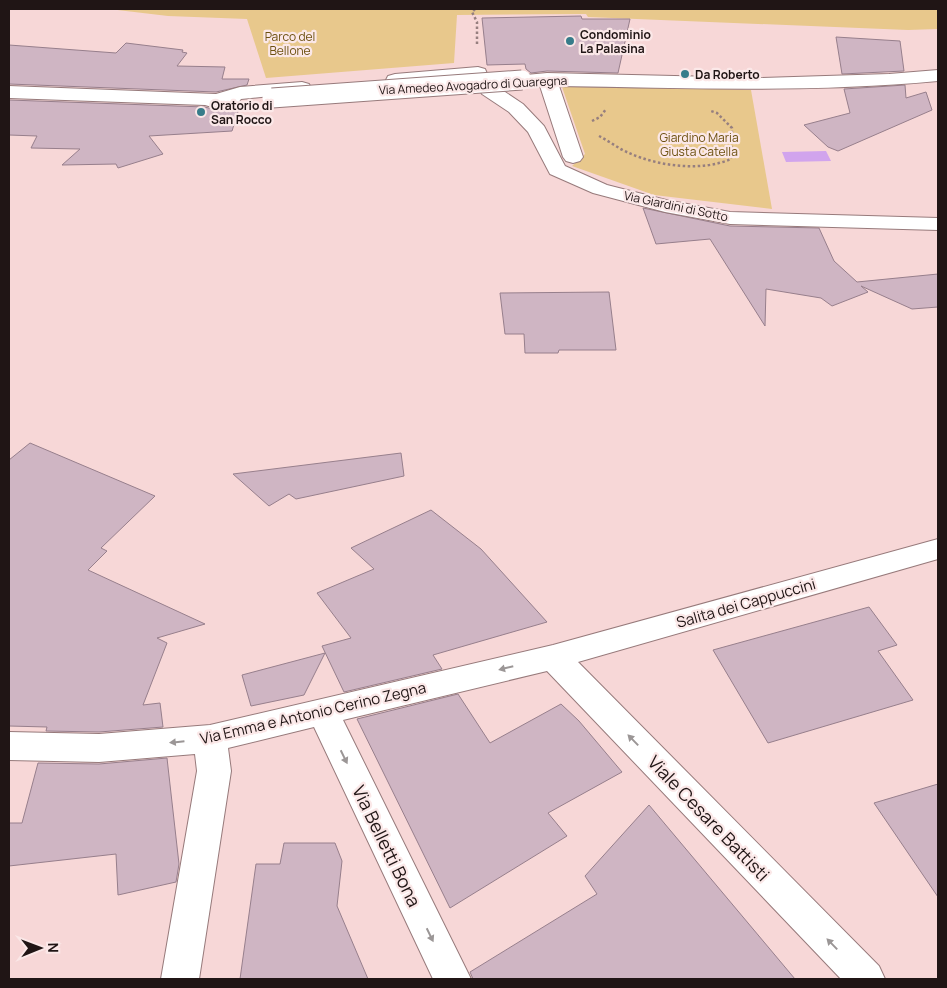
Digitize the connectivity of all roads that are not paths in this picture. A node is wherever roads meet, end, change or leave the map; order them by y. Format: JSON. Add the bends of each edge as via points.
{"nodes":[{"id":1,"x":938,"y":76,"type":"edge"},
{"id":2,"x":547,"y":79,"type":"junction"},
{"id":3,"x":9,"y":92,"type":"edge"},
{"id":4,"x":212,"y":101,"type":"junction"},
{"id":5,"x":574,"y":157,"type":"dead end"},
{"id":6,"x":938,"y":224,"type":"edge"},
{"id":7,"x":938,"y":549,"type":"edge"},
{"id":8,"x":553,"y":656,"type":"junction"},
{"id":9,"x":323,"y":713,"type":"junction"},
{"id":10,"x":210,"y":739,"type":"junction"},
{"id":11,"x":9,"y":746,"type":"edge"},
{"id":12,"x":180,"y":979,"type":"edge"},
{"id":13,"x":452,"y":979,"type":"edge"},
{"id":14,"x":866,"y":979,"type":"edge"}],
"edges":[{"from":1,"to":2,"type":"street","name":"Via Amedeo Avogadro di Quaregna","via":[[759,84]]},
{"from":2,"to":4,"type":"street","name":"Via Amedeo Avogadro di Quaregna","bridge":true},
{"from":2,"to":5,"type":"street","via":[[571,126]]},
{"from":3,"to":4,"type":"street","name":"Via Amedeo Avogadro di Quaregna"},
{"from":4,"to":6,"type":"street","name":"Via Giardini di Sotto","via":[[240,93],[482,80],[537,130],[557,170],[600,189],[730,218]]},
{"from":7,"to":8,"type":"street","name":"Salita dei Cappuccini"},
{"from":8,"to":9,"type":"street","name":"Via Emma e Antonio Cerino Zegna","one_way":true},
{"from":14,"to":8,"type":"street","name":"Viale Cesare Battisti","one_way":true},
{"from":9,"to":10,"type":"street","name":"Via Emma e Antonio Cerino Zegna"},
{"from":9,"to":13,"type":"street","name":"Via Belletti Bona","one_way":true},
{"from":10,"to":11,"type":"street","name":"Via Emma e Antonio Cerino Zegna","one_way":true,"via":[[99,748]]},
{"from":10,"to":12,"type":"street","via":[[214,771]]}]}
